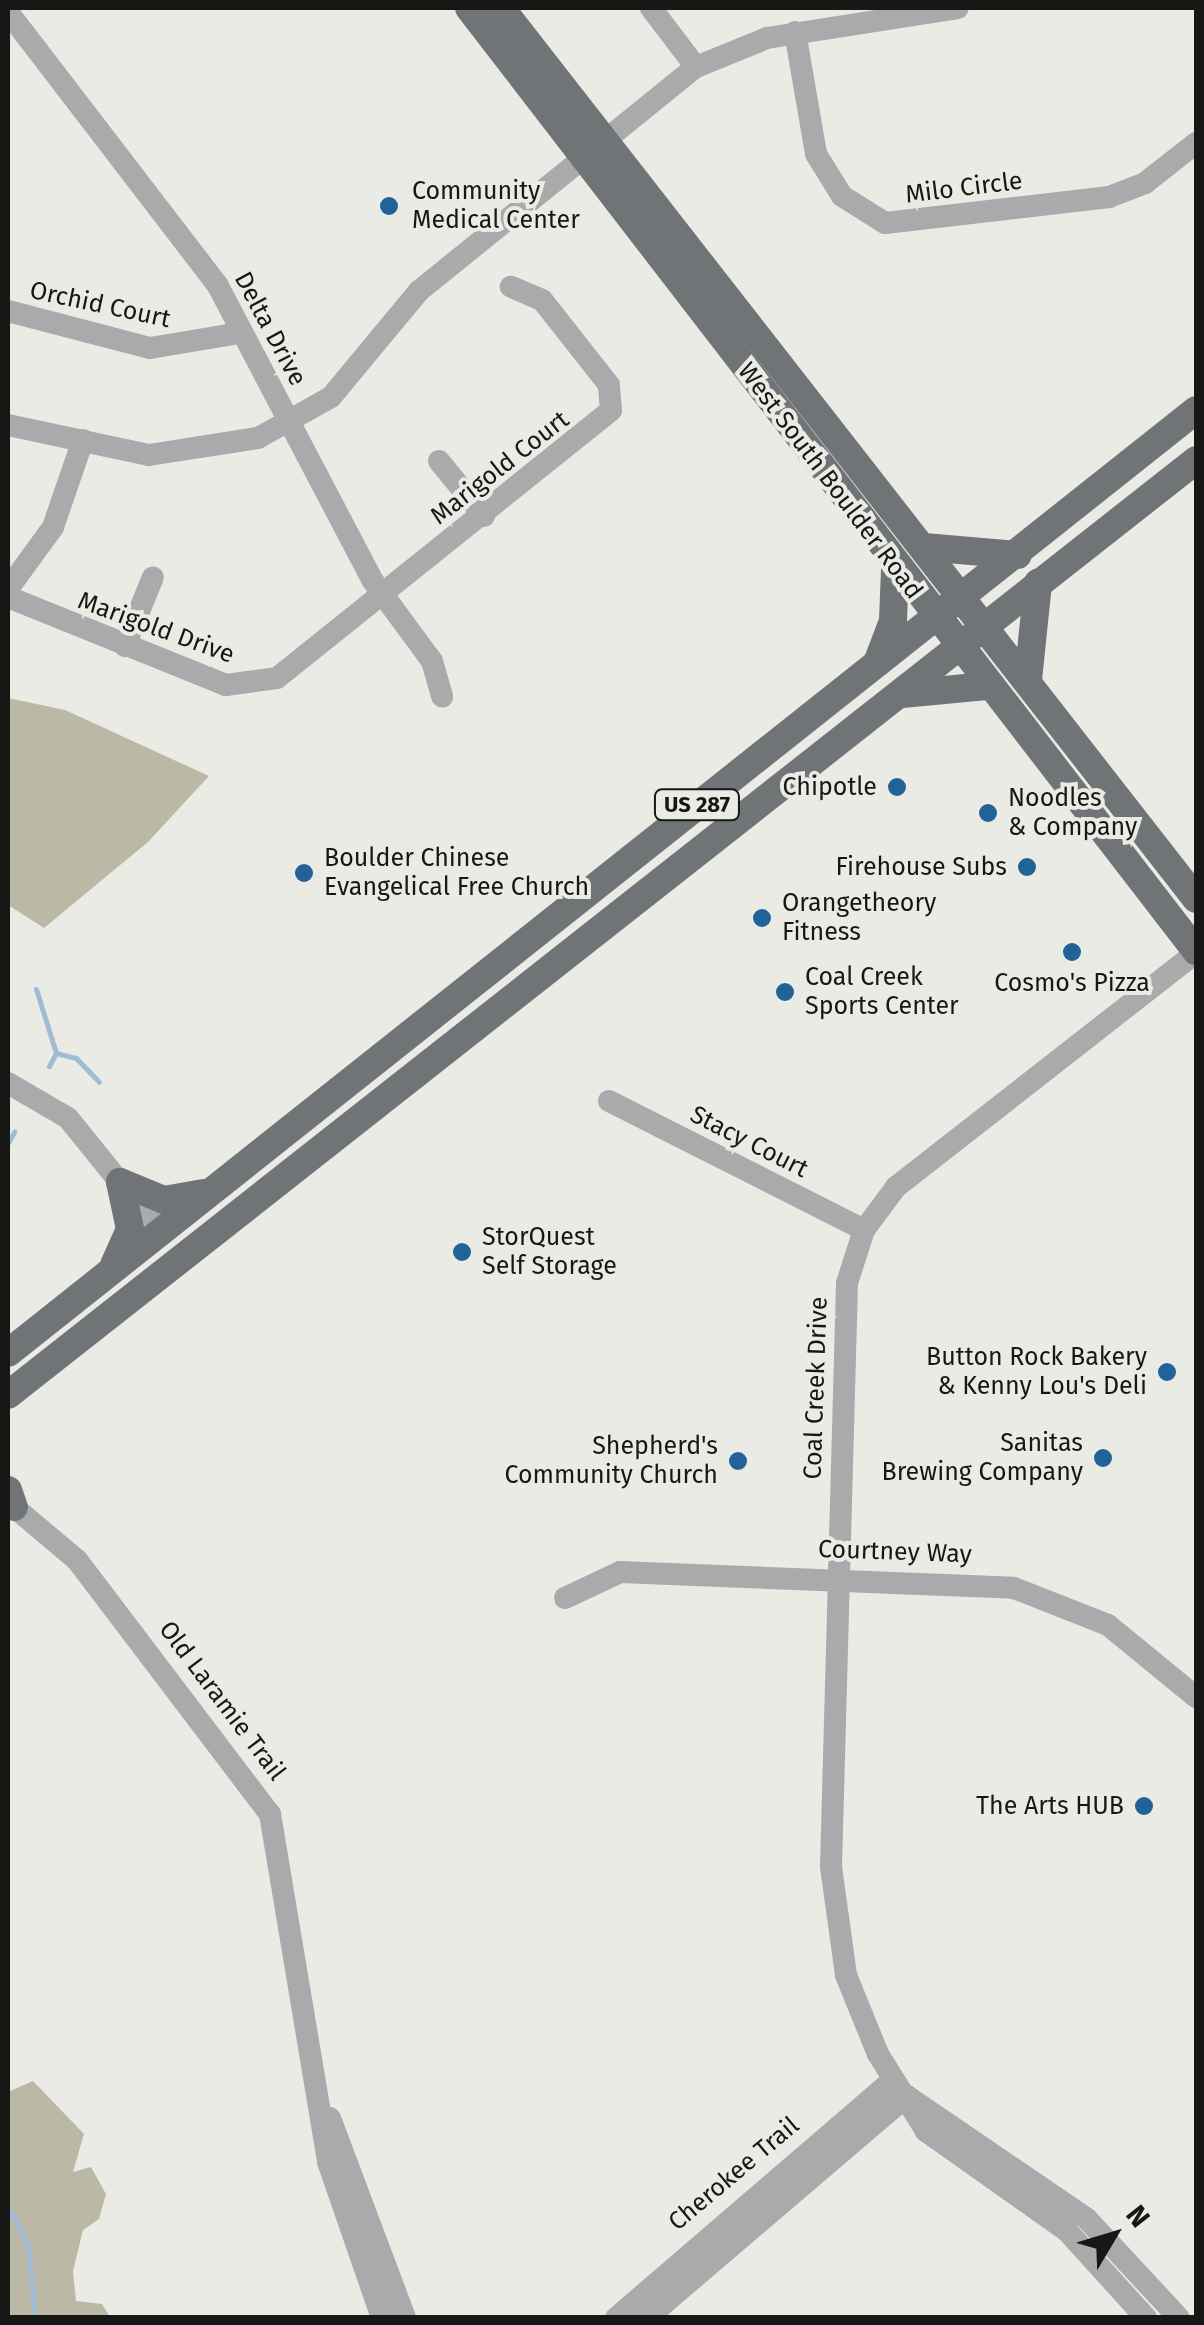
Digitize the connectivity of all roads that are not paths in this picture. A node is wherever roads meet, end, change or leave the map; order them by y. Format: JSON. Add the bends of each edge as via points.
{"nodes":[{"id":1,"x":469,"y":8,"type":"edge"},
{"id":2,"x":500,"y":8,"type":"edge"},
{"id":3,"x":652,"y":8,"type":"edge"},
{"id":4,"x":958,"y":8,"type":"edge"},
{"id":5,"x":8,"y":12,"type":"edge"},
{"id":6,"x":796,"y":32,"type":"junction"},
{"id":7,"x":696,"y":67,"type":"junction"},
{"id":8,"x":1196,"y":143,"type":"edge"},
{"id":9,"x":592,"y":145,"type":"junction"},
{"id":10,"x":511,"y":287,"type":"dead end"},
{"id":11,"x":8,"y":311,"type":"edge"},
{"id":12,"x":240,"y":333,"type":"junction"},
{"id":13,"x":1196,"y":410,"type":"edge"},
{"id":14,"x":288,"y":423,"type":"junction"},
{"id":15,"x":8,"y":425,"type":"edge"},
{"id":16,"x":83,"y":440,"type":"junction"},
{"id":17,"x":1196,"y":460,"type":"edge"},
{"id":18,"x":439,"y":461,"type":"dead end"},
{"id":19,"x":484,"y":516,"type":"junction"},
{"id":20,"x":924,"y":547,"type":"junction"},
{"id":21,"x":1018,"y":555,"type":"junction"},
{"id":22,"x":895,"y":568,"type":"junction"},
{"id":23,"x":153,"y":577,"type":"dead end"},
{"id":24,"x":1038,"y":583,"type":"junction"},
{"id":25,"x":8,"y":589,"type":"edge"},
{"id":26,"x":8,"y":596,"type":"edge"},
{"id":27,"x":383,"y":596,"type":"junction"},
{"id":28,"x":963,"y":596,"type":"junction"},
{"id":29,"x":934,"y":619,"type":"junction"},
{"id":30,"x":986,"y":625,"type":"junction"},
{"id":31,"x":124,"y":646,"type":"junction"},
{"id":32,"x":957,"y":648,"type":"junction"},
{"id":33,"x":877,"y":663,"type":"junction"},
{"id":34,"x":1028,"y":680,"type":"junction"},
{"id":35,"x":987,"y":686,"type":"junction"},
{"id":36,"x":895,"y":696,"type":"junction"},
{"id":37,"x":442,"y":697,"type":"dead end"},
{"id":38,"x":1196,"y":899,"type":"edge"},
{"id":39,"x":1196,"y":952,"type":"edge"},
{"id":40,"x":8,"y":1083,"type":"edge"},
{"id":41,"x":610,"y":1101,"type":"dead end"},
{"id":42,"x":120,"y":1182,"type":"junction"},
{"id":43,"x":211,"y":1189,"type":"junction"},
{"id":44,"x":864,"y":1230,"type":"junction"},
{"id":45,"x":160,"y":1232,"type":"junction"},
{"id":46,"x":106,"y":1274,"type":"junction"},
{"id":47,"x":138,"y":1291,"type":"junction"},
{"id":48,"x":8,"y":1353,"type":"edge"},
{"id":49,"x":18,"y":1387,"type":"edge"},
{"id":50,"x":8,"y":1407,"type":"edge"},
{"id":51,"x":10,"y":1499,"type":"edge"},
{"id":52,"x":838,"y":1576,"type":"junction"},
{"id":53,"x":565,"y":1598,"type":"dead end"},
{"id":54,"x":1196,"y":1697,"type":"edge"},
{"id":55,"x":900,"y":2088,"type":"junction"},
{"id":56,"x":318,"y":2092,"type":"junction"},
{"id":57,"x":382,"y":2318,"type":"edge"},
{"id":58,"x":404,"y":2318,"type":"edge"},
{"id":59,"x":616,"y":2318,"type":"edge"},
{"id":60,"x":647,"y":2318,"type":"edge"},
{"id":61,"x":1146,"y":2318,"type":"edge"},
{"id":62,"x":1179,"y":2318,"type":"edge"}],
"edges":[{"from":1,"to":9,"type":"main road","name":"West South Boulder Road"},
{"from":2,"to":9,"type":"main road","name":"West South Boulder Road"},
{"from":3,"to":7,"type":"street"},
{"from":4,"to":6,"type":"street"},
{"from":5,"to":12,"type":"street","name":"Delta Drive","via":[[196,256]]},
{"from":6,"to":7,"type":"street"},
{"from":6,"to":8,"type":"street","name":"Milo Circle","via":[[816,154],[842,196],[885,223],[1109,197],[1145,184]]},
{"from":7,"to":9,"type":"street"},
{"from":9,"to":14,"type":"street","via":[[419,291],[331,397]]},
{"from":9,"to":20,"type":"main road","name":"West South Boulder Road"},
{"from":9,"to":22,"type":"main road","name":"West South Boulder Road"},
{"from":10,"to":19,"type":"street","name":"Marigold Court","via":[[542,300],[614,399],[604,422]]},
{"from":11,"to":12,"type":"street","name":"Orchid Court","via":[[150,348]]},
{"from":12,"to":14,"type":"street","name":"Delta Drive"},
{"from":13,"to":21,"type":"main road","number":"US 287"},
{"from":14,"to":16,"type":"street","via":[[189,455]]},
{"from":14,"to":27,"type":"street","name":"Delta Drive"},
{"from":15,"to":16,"type":"street"},
{"from":16,"to":25,"type":"street","via":[[53,526]]},
{"from":17,"to":24,"type":"main road","number":"US 287"},
{"from":18,"to":19,"type":"street"},
{"from":19,"to":27,"type":"street","name":"Marigold Court"},
{"from":20,"to":21,"type":"main road"},
{"from":20,"to":28,"type":"main road","name":"West South Boulder Road"},
{"from":21,"to":28,"type":"main road","number":"US 287"},
{"from":22,"to":29,"type":"main road","name":"West South Boulder Road"},
{"from":22,"to":33,"type":"main road","via":[[894,620]]},
{"from":23,"to":31,"type":"street"},
{"from":24,"to":30,"type":"main road","number":"US 287"},
{"from":24,"to":34,"type":"main road"},
{"from":26,"to":31,"type":"street","name":"Marigold Drive"},
{"from":27,"to":31,"type":"street","name":"Marigold Drive","via":[[258,686],[226,685]]},
{"from":27,"to":37,"type":"street","name":"Delta Drive","via":[[432,661]]},
{"from":28,"to":29,"type":"main road","number":"US 287"},
{"from":28,"to":30,"type":"main road","name":"West South Boulder Road"},
{"from":29,"to":32,"type":"main road","name":"West South Boulder Road"},
{"from":29,"to":33,"type":"main road","number":"US 287"},
{"from":30,"to":32,"type":"main road","number":"US 287"},
{"from":30,"to":34,"type":"main road","name":"West South Boulder Road"},
{"from":32,"to":35,"type":"main road","name":"West South Boulder Road"},
{"from":32,"to":36,"type":"main road","number":"US 287"},
{"from":33,"to":43,"type":"main road","number":"US 287"},
{"from":34,"to":38,"type":"main road","name":"West South Boulder Road"},
{"from":35,"to":36,"type":"main road"},
{"from":35,"to":39,"type":"main road","name":"West South Boulder Road"},
{"from":36,"to":47,"type":"main road","number":"US 287"},
{"from":39,"to":44,"type":"street","name":"Coal Creek Drive","via":[[896,1186]]},
{"from":40,"to":42,"type":"street","via":[[68,1118]]},
{"from":41,"to":44,"type":"street","name":"Stacy Court"},
{"from":42,"to":43,"type":"main road","via":[[164,1200]]},
{"from":42,"to":45,"type":"street"},
{"from":42,"to":46,"type":"main road","via":[[130,1228]]},
{"from":43,"to":45,"type":"main road","number":"US 287"},
{"from":44,"to":52,"type":"street","name":"Coal Creek Drive","via":[[847,1282]]},
{"from":45,"to":46,"type":"main road","number":"US 287"},
{"from":45,"to":47,"type":"main road"},
{"from":46,"to":48,"type":"main road","number":"US 287"},
{"from":47,"to":49,"type":"main road","number":"US 287"},
{"from":49,"to":50,"type":"main road"},
{"from":51,"to":56,"type":"street","name":"Old Laramie Trail","via":[[100,1588],[270,1814]]},
{"from":52,"to":53,"type":"street","name":"Courtney Way","via":[[620,1572]]},
{"from":52,"to":54,"type":"street","name":"Courtney Way","via":[[966,1580],[1063,1603],[1143,1647]]},
{"from":52,"to":55,"type":"street","name":"Coal Creek Drive","via":[[841,1954],[860,2018]]},
{"from":55,"to":59,"type":"street","name":"Cherokee Trail"},
{"from":55,"to":60,"type":"street","name":"Cherokee Trail"},
{"from":55,"to":61,"type":"street","name":"Coal Creek Drive","via":[[943,2147],[1067,2231]]},
{"from":55,"to":62,"type":"street","via":[[1087,2219]]},
{"from":56,"to":57,"type":"street","name":"Old Laramie Trail","via":[[328,2162]]},
{"from":56,"to":58,"type":"street","name":"Old Laramie Trail"}]}
